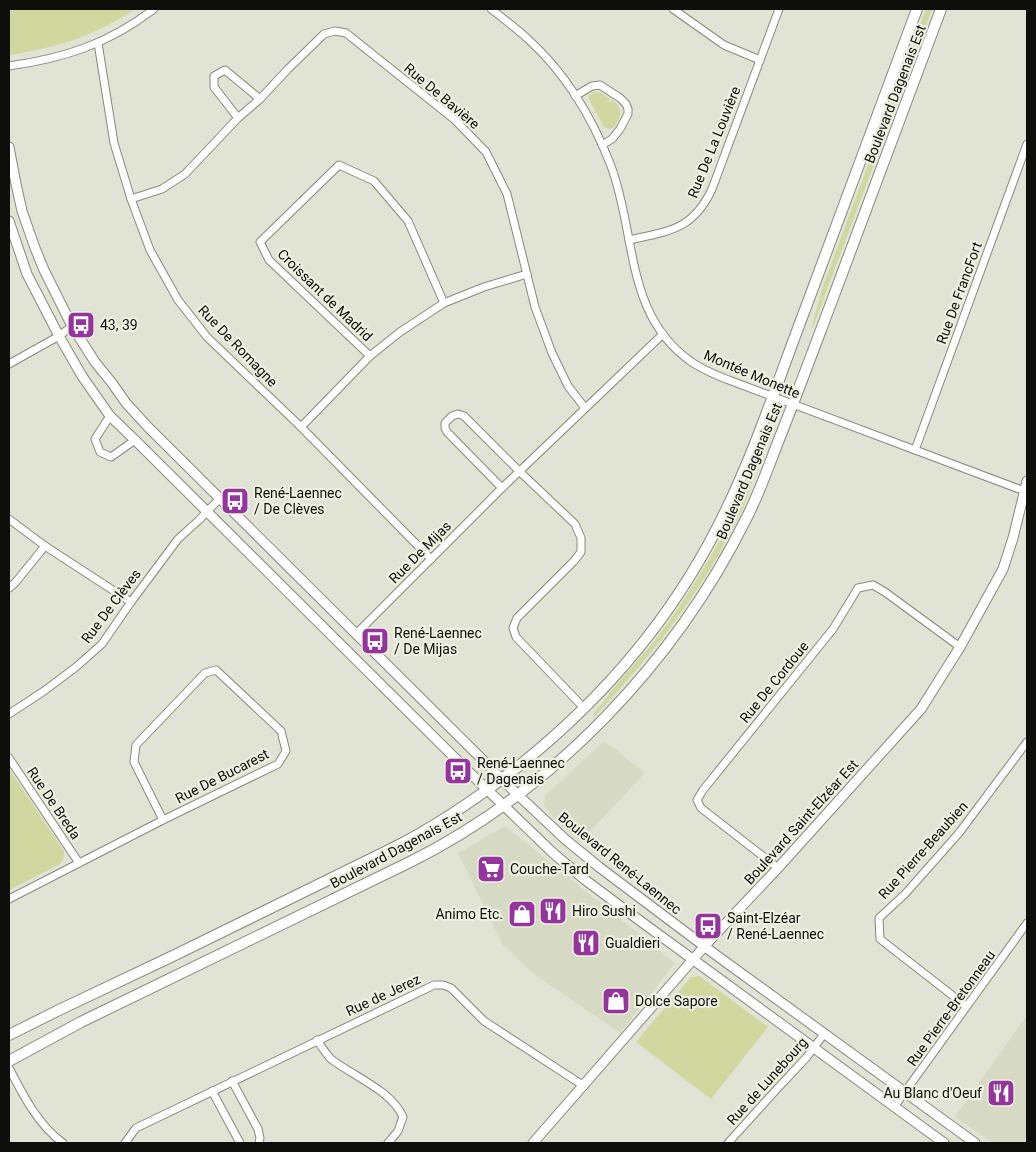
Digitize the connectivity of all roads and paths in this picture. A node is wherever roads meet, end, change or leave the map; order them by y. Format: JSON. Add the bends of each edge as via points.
{"nodes":[{"id":1,"x":154,"y":9,"type":"edge"},
{"id":2,"x":491,"y":9,"type":"edge"},
{"id":3,"x":673,"y":9,"type":"edge"},
{"id":4,"x":779,"y":9,"type":"edge"},
{"id":5,"x":917,"y":9,"type":"edge"},
{"id":6,"x":941,"y":9,"type":"edge"},
{"id":7,"x":98,"y":43,"type":"junction"},
{"id":8,"x":760,"y":60,"type":"junction"},
{"id":9,"x":9,"y":66,"type":"edge"},
{"id":10,"x":575,"y":96,"type":"junction"},
{"id":11,"x":260,"y":99,"type":"junction"},
{"id":12,"x":238,"y":118,"type":"junction"},
{"id":13,"x":1027,"y":144,"type":"edge"},
{"id":14,"x":602,"y":145,"type":"junction"},
{"id":15,"x":9,"y":147,"type":"edge"},
{"id":16,"x":11,"y":168,"type":"edge"},
{"id":17,"x":131,"y":198,"type":"junction"},
{"id":18,"x":9,"y":221,"type":"edge"},
{"id":19,"x":629,"y":240,"type":"junction"},
{"id":20,"x":527,"y":274,"type":"junction"},
{"id":21,"x":444,"y":303,"type":"junction"},
{"id":22,"x":72,"y":326,"type":"junction"},
{"id":23,"x":663,"y":334,"type":"junction"},
{"id":24,"x":59,"y":336,"type":"junction"},
{"id":25,"x":370,"y":356,"type":"junction"},
{"id":26,"x":9,"y":364,"type":"edge"},
{"id":27,"x":772,"y":397,"type":"junction"},
{"id":28,"x":793,"y":405,"type":"junction"},
{"id":29,"x":585,"y":408,"type":"junction"},
{"id":30,"x":110,"y":416,"type":"junction"},
{"id":31,"x":300,"y":427,"type":"junction"},
{"id":32,"x":135,"y":440,"type":"junction"},
{"id":33,"x":915,"y":450,"type":"junction"},
{"id":34,"x":519,"y":472,"type":"junction"},
{"id":35,"x":1027,"y":481,"type":"edge"},
{"id":36,"x":502,"y":488,"type":"junction"},
{"id":37,"x":1026,"y":492,"type":"edge"},
{"id":38,"x":220,"y":498,"type":"junction"},
{"id":39,"x":207,"y":512,"type":"junction"},
{"id":40,"x":9,"y":518,"type":"edge"},
{"id":41,"x":45,"y":546,"type":"junction"},
{"id":42,"x":431,"y":559,"type":"junction"},
{"id":43,"x":9,"y":588,"type":"edge"},
{"id":44,"x":131,"y":602,"type":"junction"},
{"id":45,"x":356,"y":634,"type":"junction"},
{"id":46,"x":960,"y":647,"type":"junction"},
{"id":47,"x":584,"y":708,"type":"junction"},
{"id":48,"x":9,"y":714,"type":"edge"},
{"id":49,"x":1027,"y":742,"type":"edge"},
{"id":50,"x":9,"y":758,"type":"edge"},
{"id":51,"x":502,"y":779,"type":"junction"},
{"id":52,"x":487,"y":790,"type":"junction"},
{"id":53,"x":517,"y":794,"type":"junction"},
{"id":54,"x":503,"y":805,"type":"junction"},
{"id":55,"x":163,"y":820,"type":"junction"},
{"id":56,"x":79,"y":863,"type":"junction"},
{"id":57,"x":778,"y":868,"type":"junction"},
{"id":58,"x":9,"y":900,"type":"edge"},
{"id":59,"x":1027,"y":923,"type":"edge"},
{"id":60,"x":705,"y":946,"type":"junction"},
{"id":61,"x":693,"y":960,"type":"junction"},
{"id":62,"x":966,"y":1006,"type":"junction"},
{"id":63,"x":824,"y":1034,"type":"junction"},
{"id":64,"x":9,"y":1035,"type":"edge"},
{"id":65,"x":317,"y":1040,"type":"junction"},
{"id":66,"x":814,"y":1048,"type":"junction"},
{"id":67,"x":9,"y":1061,"type":"edge"},
{"id":68,"x":9,"y":1068,"type":"edge"},
{"id":69,"x":232,"y":1081,"type":"junction"},
{"id":70,"x":584,"y":1086,"type":"junction"},
{"id":71,"x":212,"y":1091,"type":"junction"},
{"id":72,"x":905,"y":1093,"type":"junction"},
{"id":73,"x":894,"y":1107,"type":"junction"},
{"id":74,"x":63,"y":1143,"type":"edge"},
{"id":75,"x":126,"y":1143,"type":"edge"},
{"id":76,"x":240,"y":1143,"type":"edge"},
{"id":77,"x":258,"y":1143,"type":"edge"},
{"id":78,"x":388,"y":1143,"type":"edge"},
{"id":79,"x":533,"y":1143,"type":"edge"},
{"id":80,"x":728,"y":1143,"type":"edge"},
{"id":81,"x":944,"y":1143,"type":"edge"},
{"id":82,"x":975,"y":1143,"type":"edge"}],
"edges":[{"from":1,"to":7,"type":"street"},
{"from":2,"to":10,"type":"street","name":"Montée Monette","via":[[534,44]]},
{"from":3,"to":8,"type":"street","via":[[724,45]]},
{"from":4,"to":8,"type":"street","name":"Rue De La Louvière"},
{"from":5,"to":27,"type":"main road","name":"Boulevard Dagenais Est"},
{"from":6,"to":28,"type":"main road","name":"Boulevard Dagenais Est"},
{"from":7,"to":9,"type":"street","via":[[55,58]]},
{"from":7,"to":17,"type":"street","name":"Rue De Romagne","via":[[114,143]]},
{"from":8,"to":19,"type":"street","name":"Rue De La Louvière","via":[[712,189],[701,208],[680,226]]},
{"from":10,"to":14,"type":"street","name":"Montée Monette"},
{"from":10,"to":14,"type":"street","via":[[600,85],[626,104],[628,114],[620,129]]},
{"from":11,"to":12,"type":"street","name":"Rue De Bavière"},
{"from":11,"to":12,"type":"street","via":[[225,70],[214,76],[214,86]]},
{"from":11,"to":20,"type":"street","name":"Rue De Bavière","via":[[324,34],[346,33],[455,120],[486,152],[507,194]]},
{"from":12,"to":17,"type":"street","name":"Rue De Bavière","via":[[184,174],[162,189]]},
{"from":13,"to":33,"type":"street","name":"Rue De FrancFort"},
{"from":14,"to":19,"type":"street","name":"Montée Monette","via":[[615,180]]},
{"from":15,"to":16,"type":"street","name":"Boulevard René-Laennec"},
{"from":16,"to":22,"type":"street","name":"Boulevard René-Laennec","via":[[35,248]]},
{"from":17,"to":31,"type":"street","name":"Rue De Romagne","via":[[150,250],[178,300],[207,336]]},
{"from":18,"to":24,"type":"street","via":[[27,274]]},
{"from":19,"to":23,"type":"street","name":"Montée Monette","via":[[644,302]]},
{"from":20,"to":21,"type":"street"},
{"from":20,"to":29,"type":"street","name":"Rue De Bavière","via":[[535,308],[552,353],[568,386]]},
{"from":21,"to":25,"type":"street"},
{"from":21,"to":25,"type":"street","name":"Croissant de Madrid","via":[[408,221],[374,181],[339,165],[260,242],[269,260]]},
{"from":22,"to":24,"type":"street"},
{"from":22,"to":38,"type":"street","name":"Boulevard René-Laennec","via":[[126,404]]},
{"from":23,"to":27,"type":"street","name":"Montée Monette","via":[[682,354],[704,369]]},
{"from":23,"to":29,"type":"street","name":"Rue De Mijas"},
{"from":24,"to":26,"type":"street"},
{"from":24,"to":30,"type":"street"},
{"from":25,"to":31,"type":"street"},
{"from":27,"to":28,"type":"street","name":"Montée Monette"},
{"from":27,"to":47,"type":"main road","name":"Boulevard Dagenais Est","via":[[732,498],[698,564],[650,634]]},
{"from":28,"to":33,"type":"street","name":"Montée Monette"},
{"from":28,"to":53,"type":"main road","name":"Boulevard Dagenais Est","via":[[748,517],[716,576],[688,618],[612,710],[573,748]]},
{"from":29,"to":34,"type":"street","name":"Rue De Mijas"},
{"from":30,"to":32,"type":"street"},
{"from":30,"to":32,"type":"street","via":[[95,439],[100,452],[111,457]]},
{"from":31,"to":42,"type":"street","name":"Rue De Romagne"},
{"from":32,"to":39,"type":"street"},
{"from":33,"to":37,"type":"street","name":"Montée Monette"},
{"from":34,"to":36,"type":"street","name":"Rue De Mijas"},
{"from":34,"to":36,"type":"street","via":[[464,416],[452,416],[445,423],[447,432]]},
{"from":34,"to":47,"type":"street","via":[[575,524],[581,538],[581,552],[517,618],[513,628],[516,637]]},
{"from":35,"to":37,"type":"street","name":"Boulevard Saint-Elzéar Est"},
{"from":36,"to":42,"type":"street","name":"Rue De Mijas"},
{"from":37,"to":46,"type":"street","name":"Boulevard Saint-Elzéar Est","via":[[1002,569]]},
{"from":38,"to":39,"type":"street","name":"Rue De Clèves"},
{"from":38,"to":45,"type":"street","name":"Boulevard René-Laennec"},
{"from":39,"to":44,"type":"street","name":"Rue De Clèves","via":[[178,539]]},
{"from":39,"to":52,"type":"street"},
{"from":40,"to":41,"type":"street"},
{"from":41,"to":43,"type":"street"},
{"from":41,"to":44,"type":"street"},
{"from":42,"to":45,"type":"street","name":"Rue De Mijas"},
{"from":44,"to":48,"type":"street","name":"Rue De Clèves","via":[[102,644],[76,667]]},
{"from":45,"to":51,"type":"street","name":"Boulevard René-Laennec"},
{"from":46,"to":57,"type":"street","name":"Boulevard Saint-Elzéar Est","via":[[920,709]]},
{"from":46,"to":57,"type":"street","name":"Rue De Cordoue","via":[[873,585],[858,588],[833,629],[697,800],[701,808]]},
{"from":47,"to":51,"type":"main road","name":"Boulevard Dagenais Est"},
{"from":49,"to":62,"type":"street","name":"Rue Pierre-Beaubien","via":[[959,833],[879,918],[880,939]]},
{"from":50,"to":56,"type":"street","name":"Rue De Breda"},
{"from":51,"to":52,"type":"main road","name":"Boulevard Dagenais Est"},
{"from":51,"to":53,"type":"street","name":"Boulevard René-Laennec"},
{"from":52,"to":54,"type":"street"},
{"from":52,"to":64,"type":"main road","name":"Boulevard Dagenais Est","via":[[404,843]]},
{"from":53,"to":54,"type":"main road","name":"Boulevard Dagenais Est"},
{"from":53,"to":60,"type":"street","name":"Boulevard René-Laennec","via":[[592,862]]},
{"from":54,"to":61,"type":"street","via":[[573,870]]},
{"from":54,"to":67,"type":"main road","name":"Boulevard Dagenais Est","via":[[420,856]]},
{"from":55,"to":55,"type":"street","name":"Rue De Bucarest","via":[[278,764],[286,751],[280,732],[216,670],[205,673],[136,745],[134,762]]},
{"from":55,"to":56,"type":"street","name":"Rue De Bucarest"},
{"from":56,"to":58,"type":"street","name":"Rue De Bucarest"},
{"from":57,"to":60,"type":"street","name":"Boulevard Saint-Elzéar Est"},
{"from":59,"to":62,"type":"street","name":"Rue Pierre-Bretonneau"},
{"from":60,"to":61,"type":"street","name":"Boulevard Saint-Elzéar Est"},
{"from":60,"to":63,"type":"street","name":"Boulevard René-Laennec"},
{"from":61,"to":66,"type":"street"},
{"from":61,"to":70,"type":"street","name":"Boulevard Saint-Elzéar Est"},
{"from":62,"to":72,"type":"street","name":"Rue Pierre-Bretonneau"},
{"from":63,"to":66,"type":"street","name":"Rue de Lunebourg"},
{"from":63,"to":72,"type":"street","name":"Boulevard René-Laennec"},
{"from":65,"to":69,"type":"street","name":"Rue de Jerez"},
{"from":65,"to":70,"type":"street","name":"Rue de Jerez","via":[[423,989],[443,985],[451,988],[484,1021]]},
{"from":65,"to":78,"type":"street","via":[[330,1057],[399,1108],[403,1117],[398,1131]]},
{"from":66,"to":73,"type":"street"},
{"from":66,"to":80,"type":"street","name":"Rue de Lunebourg"},
{"from":68,"to":74,"type":"street","via":[[42,1124]]},
{"from":69,"to":71,"type":"street","name":"Rue de Jerez"},
{"from":69,"to":77,"type":"street","via":[[258,1130]]},
{"from":70,"to":79,"type":"street","name":"Boulevard Saint-Elzéar Est"},
{"from":71,"to":75,"type":"street","name":"Rue de Jerez","via":[[136,1128]]},
{"from":71,"to":76,"type":"street"},
{"from":72,"to":73,"type":"street","name":"Rue Pierre-Bretonneau"},
{"from":72,"to":82,"type":"street","name":"Boulevard René-Laennec"},
{"from":73,"to":81,"type":"street"}]}
